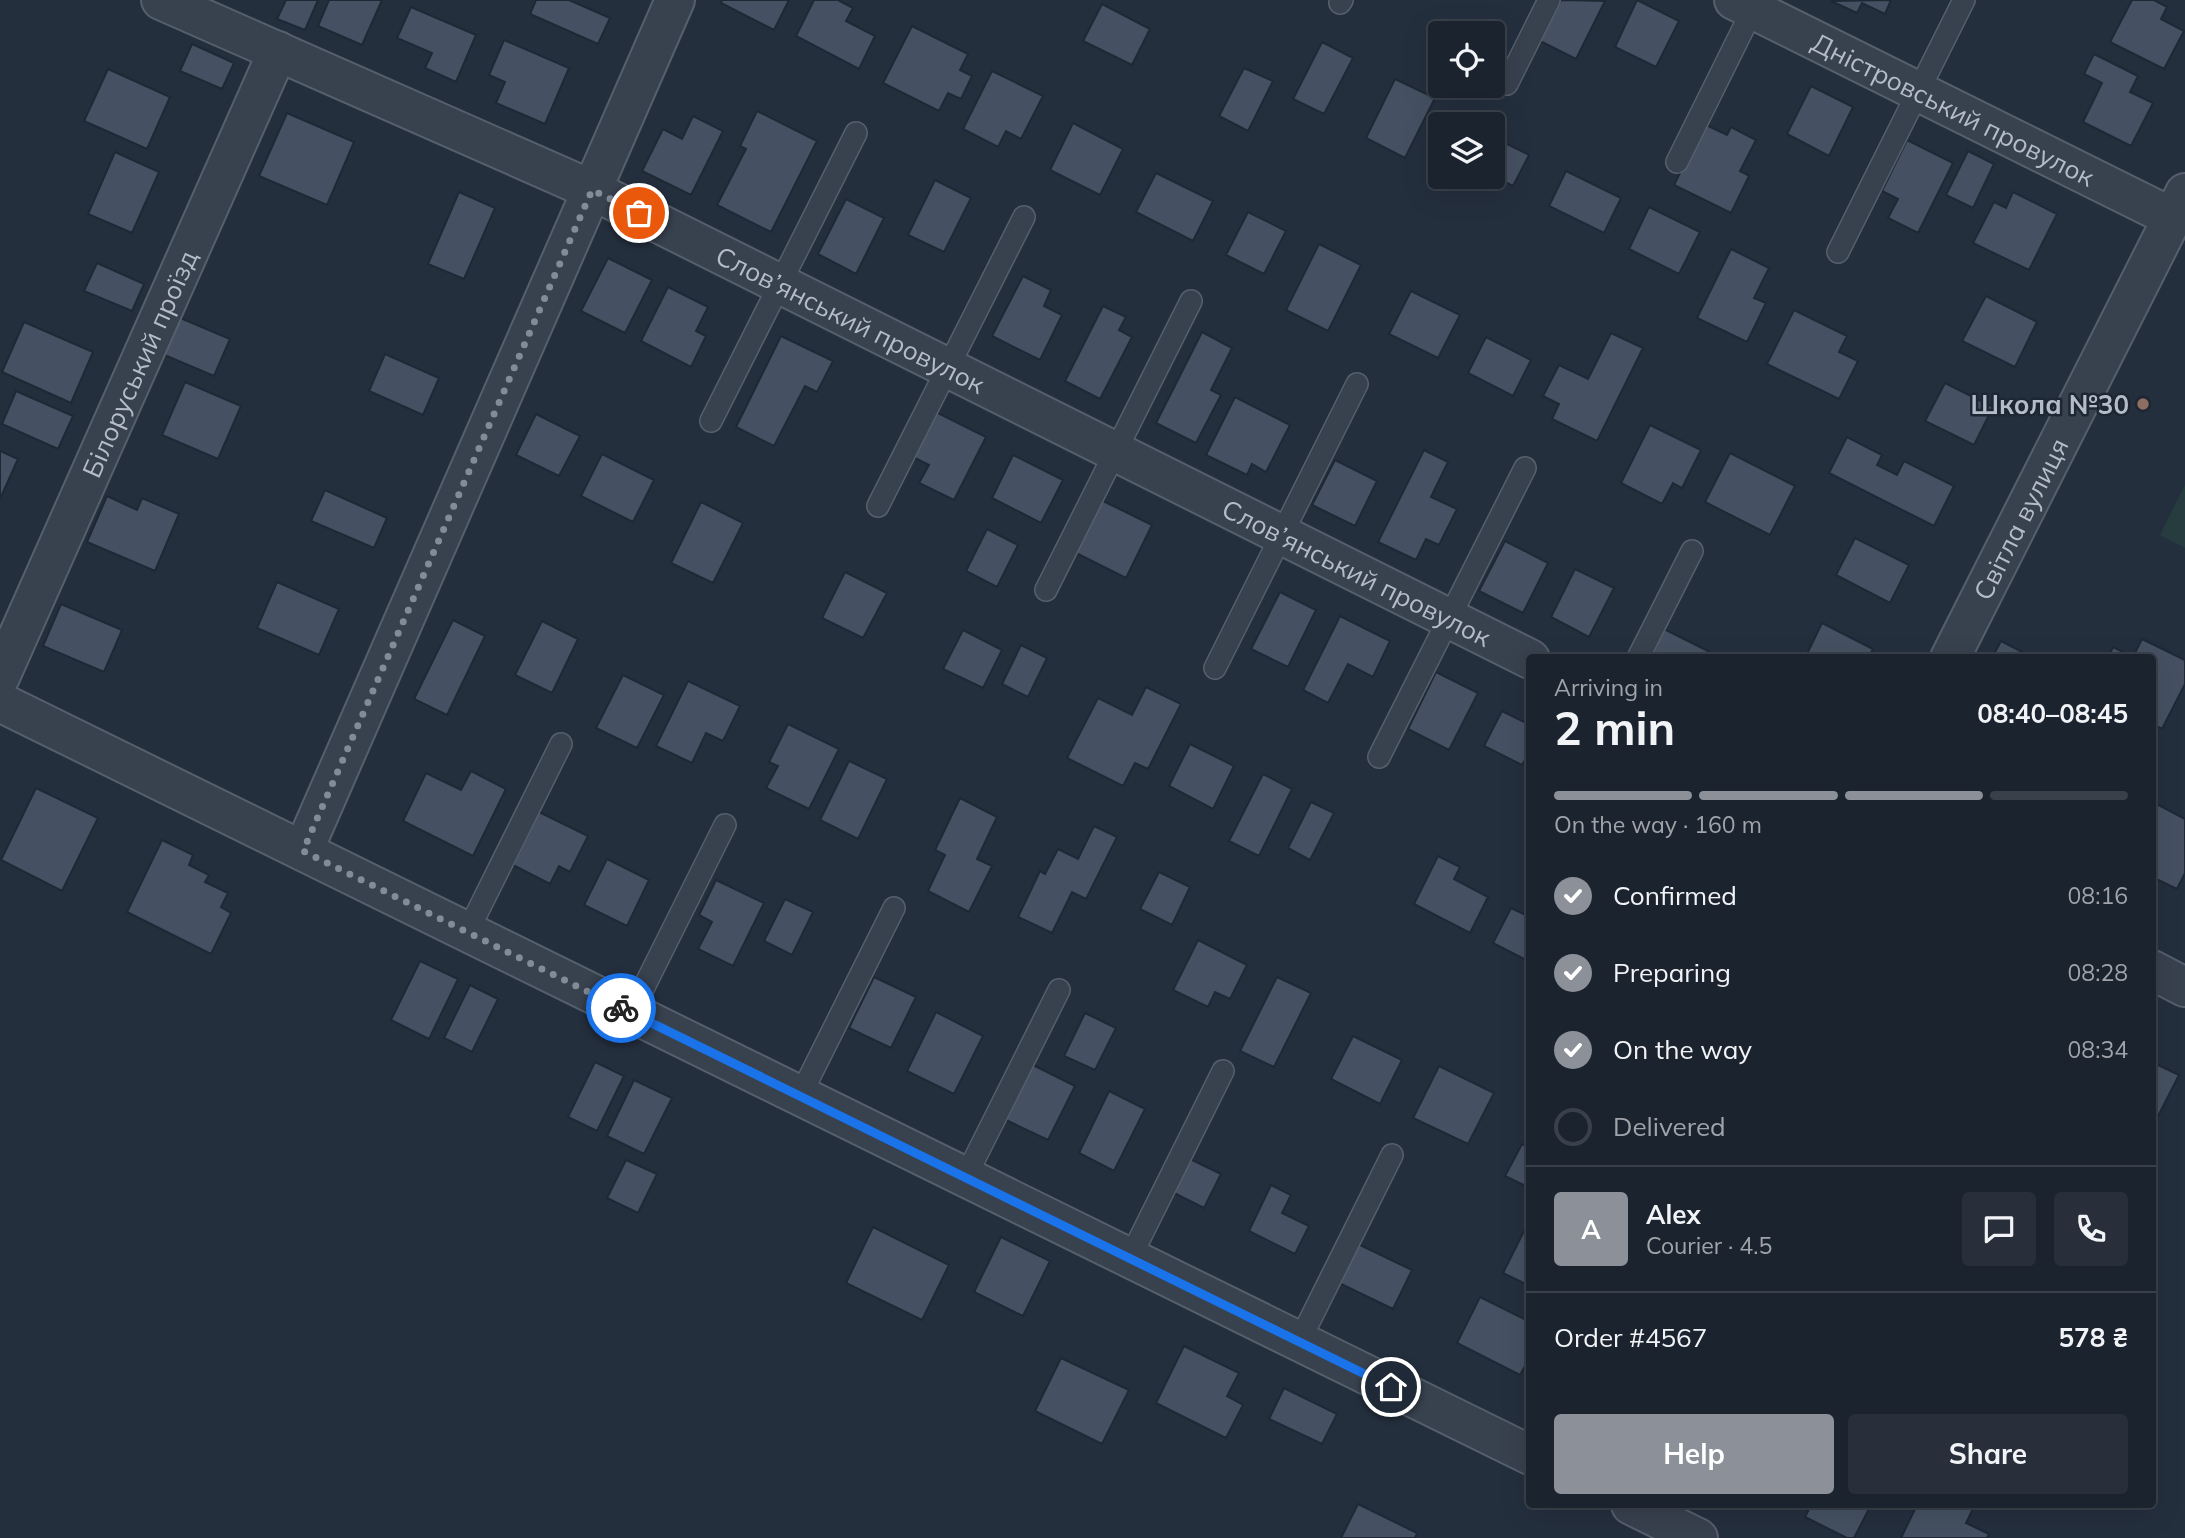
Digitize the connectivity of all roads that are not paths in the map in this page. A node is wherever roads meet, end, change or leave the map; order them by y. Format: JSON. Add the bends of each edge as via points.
{"nodes":[{"id":1,"x":161,"y":0,"type":"edge"},
{"id":2,"x":675,"y":0,"type":"edge"},
{"id":3,"x":1549,"y":0,"type":"edge"},
{"id":4,"x":1964,"y":0,"type":"edge"},
{"id":5,"x":1744,"y":5,"type":"edge"},
{"id":6,"x":278,"y":51,"type":"junction"},
{"id":7,"x":1507,"y":84,"type":"dead end"},
{"id":8,"x":1919,"y":92,"type":"junction"},
{"id":9,"x":856,"y":133,"type":"dead end"},
{"id":10,"x":1677,"y":162,"type":"dead end"},
{"id":11,"x":592,"y":190,"type":"junction"},
{"id":12,"x":2179,"y":205,"type":"edge"},
{"id":13,"x":1024,"y":218,"type":"dead end"},
{"id":14,"x":1838,"y":253,"type":"dead end"},
{"id":15,"x":780,"y":284,"type":"junction"},
{"id":16,"x":1191,"y":301,"type":"dead end"},
{"id":17,"x":948,"y":368,"type":"junction"},
{"id":18,"x":1357,"y":384,"type":"dead end"},
{"id":19,"x":711,"y":421,"type":"dead end"},
{"id":20,"x":1115,"y":451,"type":"junction"},
{"id":21,"x":1525,"y":468,"type":"dead end"},
{"id":22,"x":878,"y":506,"type":"dead end"},
{"id":23,"x":1281,"y":535,"type":"junction"},
{"id":24,"x":1692,"y":551,"type":"dead end"},
{"id":25,"x":1046,"y":590,"type":"dead end"},
{"id":26,"x":1449,"y":619,"type":"junction"},
{"id":27,"x":1640,"y":654,"type":"edge"},
{"id":28,"x":1952,"y":654,"type":"edge"},
{"id":29,"x":1526,"y":657,"type":"edge"},
{"id":30,"x":1215,"y":668,"type":"dead end"},
{"id":31,"x":0,"y":677,"type":"edge"},
{"id":32,"x":0,"y":702,"type":"edge"},
{"id":33,"x":561,"y":744,"type":"dead end"},
{"id":34,"x":1380,"y":757,"type":"dead end"},
{"id":35,"x":725,"y":825,"type":"dead end"},
{"id":36,"x":303,"y":851,"type":"junction"},
{"id":37,"x":894,"y":908,"type":"dead end"},
{"id":38,"x":467,"y":933,"type":"junction"},
{"id":39,"x":2156,"y":972,"type":"edge"},
{"id":40,"x":2185,"y":987,"type":"edge"},
{"id":41,"x":1059,"y":990,"type":"dead end"},
{"id":42,"x":631,"y":1013,"type":"junction"},
{"id":43,"x":1223,"y":1071,"type":"dead end"},
{"id":44,"x":800,"y":1096,"type":"junction"},
{"id":45,"x":1392,"y":1155,"type":"dead end"},
{"id":46,"x":965,"y":1178,"type":"junction"},
{"id":47,"x":1130,"y":1258,"type":"junction"},
{"id":48,"x":1299,"y":1342,"type":"junction"},
{"id":49,"x":1526,"y":1453,"type":"edge"},
{"id":50,"x":1637,"y":1508,"type":"edge"},
{"id":51,"x":1698,"y":1538,"type":"edge"}],
"edges":[{"from":1,"to":6,"type":"street","name":"Слов’янський провулок"},
{"from":2,"to":11,"type":"street"},
{"from":3,"to":7,"type":"lane"},
{"from":4,"to":8,"type":"lane"},
{"from":5,"to":8,"type":"street","name":"Дністровський провулок"},
{"from":5,"to":10,"type":"lane"},
{"from":6,"to":11,"type":"street","name":"Слов’янський провулок"},
{"from":6,"to":31,"type":"street","name":"Білоруський проїзд"},
{"from":8,"to":12,"type":"street","name":"Дністровський провулок"},
{"from":8,"to":14,"type":"lane"},
{"from":9,"to":15,"type":"lane"},
{"from":11,"to":15,"type":"street","name":"Слов’янський провулок"},
{"from":11,"to":36,"type":"street"},
{"from":12,"to":28,"type":"street","name":"Світла вулиця"},
{"from":13,"to":17,"type":"lane"},
{"from":15,"to":17,"type":"street","name":"Слов’янський провулок"},
{"from":15,"to":19,"type":"lane"},
{"from":16,"to":20,"type":"lane"},
{"from":17,"to":20,"type":"street","name":"Слов’янський провулок"},
{"from":17,"to":22,"type":"lane"},
{"from":18,"to":23,"type":"lane"},
{"from":20,"to":23,"type":"street","name":"Слов’янський провулок"},
{"from":20,"to":25,"type":"lane"},
{"from":21,"to":26,"type":"lane"},
{"from":23,"to":26,"type":"street","name":"Слов’янський провулок"},
{"from":23,"to":30,"type":"lane"},
{"from":24,"to":27,"type":"lane"},
{"from":26,"to":29,"type":"street","name":"Слов’янський провулок"},
{"from":26,"to":34,"type":"lane"},
{"from":32,"to":36,"type":"street"},
{"from":33,"to":38,"type":"lane"},
{"from":35,"to":42,"type":"lane"},
{"from":36,"to":38,"type":"street"},
{"from":37,"to":44,"type":"lane"},
{"from":38,"to":42,"type":"street"},
{"from":39,"to":40,"type":"street"},
{"from":41,"to":46,"type":"lane"},
{"from":42,"to":44,"type":"street"},
{"from":43,"to":47,"type":"lane"},
{"from":44,"to":46,"type":"street"},
{"from":45,"to":48,"type":"lane"},
{"from":46,"to":47,"type":"street"},
{"from":47,"to":48,"type":"street"},
{"from":48,"to":49,"type":"street"},
{"from":50,"to":51,"type":"street"}]}
